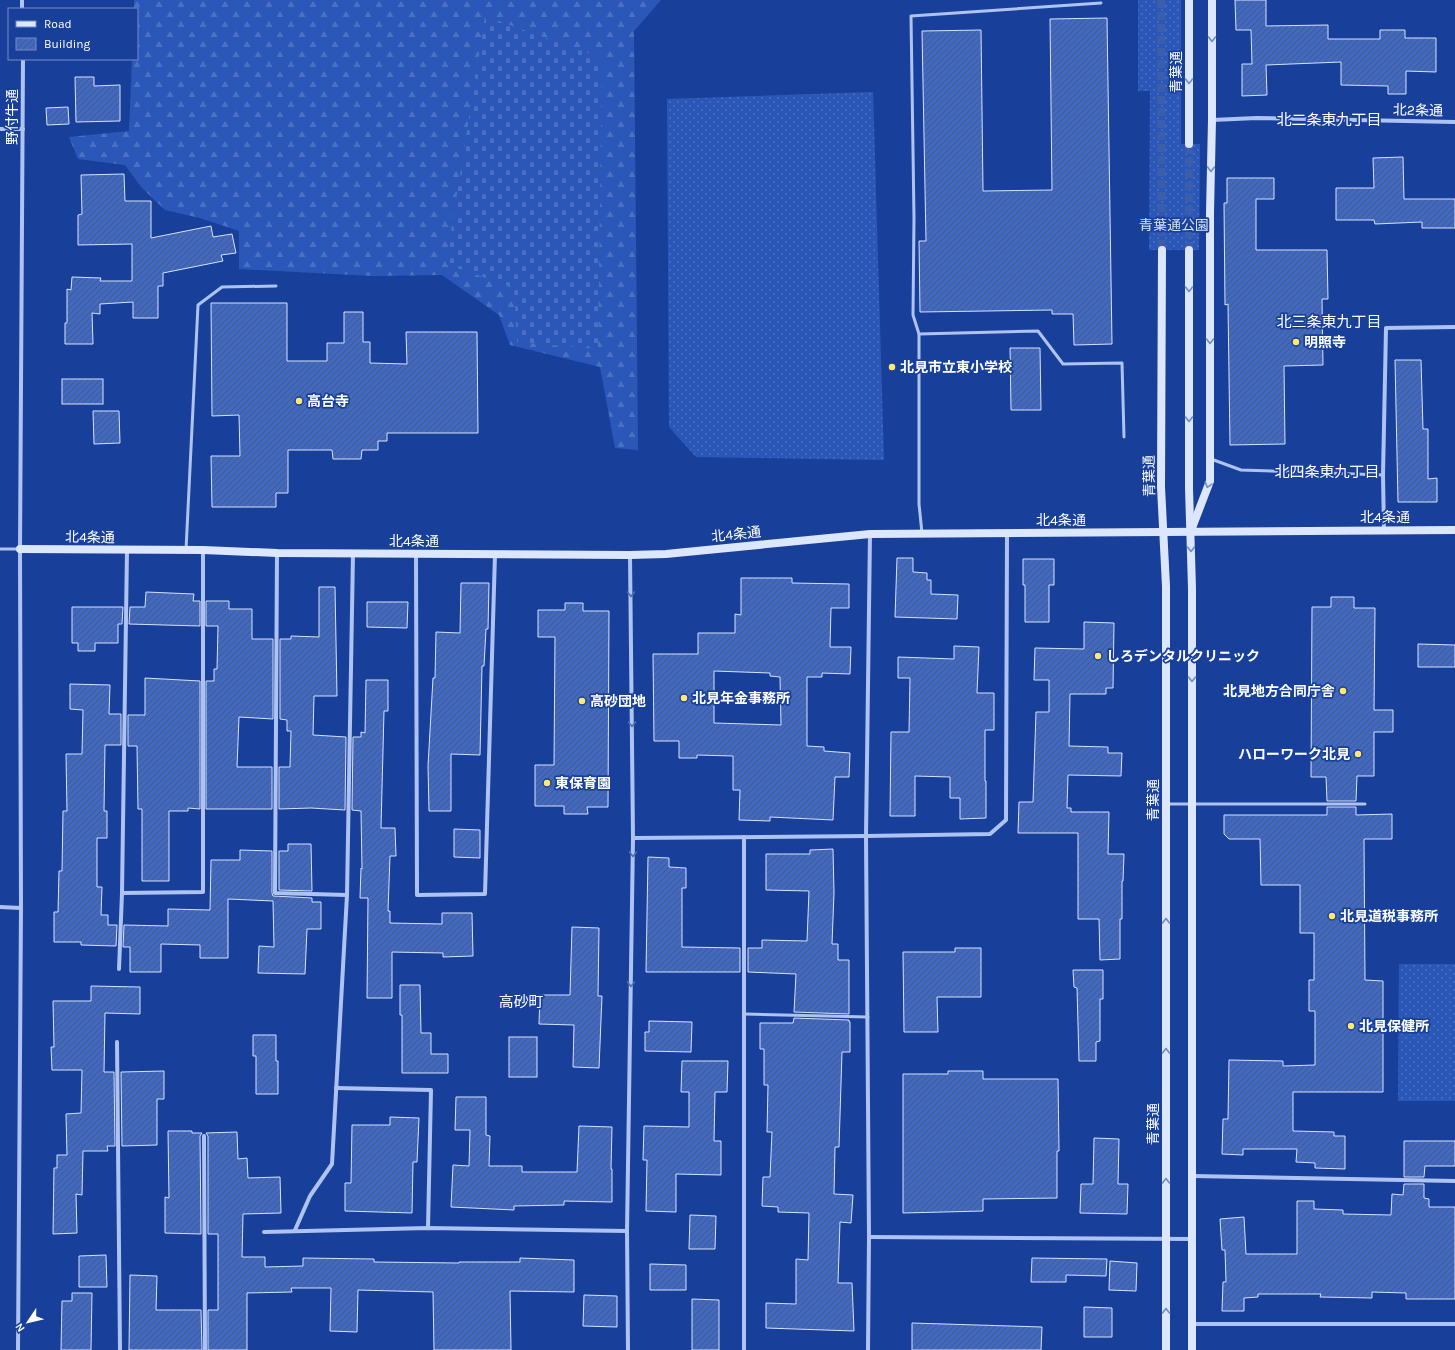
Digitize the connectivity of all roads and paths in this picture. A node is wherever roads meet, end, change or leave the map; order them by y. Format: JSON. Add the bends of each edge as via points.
{"nodes":[{"id":1,"x":1189,"y":0,"type":"edge"},
{"id":2,"x":1212,"y":0,"type":"edge"},
{"id":3,"x":1101,"y":3,"type":"dead end"},
{"id":4,"x":23,"y":60,"type":"edge"},
{"id":5,"x":1212,"y":120,"type":"junction"},
{"id":6,"x":1455,"y":122,"type":"edge"},
{"id":7,"x":0,"y":129,"type":"edge"},
{"id":8,"x":23,"y":129,"type":"junction"},
{"id":9,"x":1189,"y":144,"type":"tunnel mouth"},
{"id":10,"x":1162,"y":250,"type":"tunnel mouth"},
{"id":11,"x":1189,"y":250,"type":"tunnel mouth"},
{"id":12,"x":276,"y":286,"type":"dead end"},
{"id":13,"x":1455,"y":327,"type":"edge"},
{"id":14,"x":919,"y":334,"type":"junction"},
{"id":15,"x":1124,"y":437,"type":"dead end"},
{"id":16,"x":1210,"y":458,"type":"junction"},
{"id":17,"x":1383,"y":475,"type":"junction"},
{"id":18,"x":1384,"y":530,"type":"junction"},
{"id":19,"x":1455,"y":530,"type":"edge"},
{"id":20,"x":1164,"y":532,"type":"junction"},
{"id":21,"x":1191,"y":532,"type":"junction"},
{"id":22,"x":922,"y":533,"type":"junction"},
{"id":23,"x":1007,"y":533,"type":"junction"},
{"id":24,"x":870,"y":534,"type":"junction"},
{"id":25,"x":20,"y":548,"type":"junction"},
{"id":26,"x":0,"y":550,"type":"edge"},
{"id":27,"x":127,"y":550,"type":"junction"},
{"id":28,"x":186,"y":550,"type":"junction"},
{"id":29,"x":203,"y":550,"type":"junction"},
{"id":30,"x":277,"y":553,"type":"junction"},
{"id":31,"x":352,"y":553,"type":"junction"},
{"id":32,"x":416,"y":554,"type":"junction"},
{"id":33,"x":495,"y":554,"type":"junction"},
{"id":34,"x":630,"y":555,"type":"junction"},
{"id":35,"x":1166,"y":804,"type":"junction"},
{"id":36,"x":1192,"y":804,"type":"junction"},
{"id":37,"x":1365,"y":804,"type":"dead end"},
{"id":38,"x":866,"y":836,"type":"junction"},
{"id":39,"x":744,"y":837,"type":"junction"},
{"id":40,"x":633,"y":838,"type":"junction"},
{"id":41,"x":122,"y":893,"type":"junction"},
{"id":42,"x":348,"y":895,"type":"junction"},
{"id":43,"x":0,"y":907,"type":"edge"},
{"id":44,"x":21,"y":908,"type":"junction"},
{"id":45,"x":119,"y":969,"type":"dead end"},
{"id":46,"x":745,"y":1014,"type":"junction"},
{"id":47,"x":868,"y":1017,"type":"junction"},
{"id":48,"x":117,"y":1042,"type":"dead end"},
{"id":49,"x":336,"y":1088,"type":"junction"},
{"id":50,"x":204,"y":1136,"type":"dead end"},
{"id":51,"x":1192,"y":1176,"type":"junction"},
{"id":52,"x":1455,"y":1181,"type":"edge"},
{"id":53,"x":428,"y":1228,"type":"junction"},
{"id":54,"x":295,"y":1230,"type":"junction"},
{"id":55,"x":627,"y":1231,"type":"junction"},
{"id":56,"x":264,"y":1232,"type":"dead end"},
{"id":57,"x":869,"y":1236,"type":"junction"},
{"id":58,"x":1166,"y":1239,"type":"junction"},
{"id":59,"x":1192,"y":1239,"type":"junction"},
{"id":60,"x":1192,"y":1324,"type":"junction"},
{"id":61,"x":1455,"y":1324,"type":"edge"},
{"id":62,"x":18,"y":1350,"type":"edge"},
{"id":63,"x":120,"y":1350,"type":"edge"},
{"id":64,"x":205,"y":1350,"type":"edge"},
{"id":65,"x":628,"y":1350,"type":"edge"},
{"id":66,"x":744,"y":1350,"type":"edge"},
{"id":67,"x":868,"y":1350,"type":"edge"},
{"id":68,"x":1166,"y":1350,"type":"edge"},
{"id":69,"x":1192,"y":1350,"type":"edge"}],
"edges":[{"from":1,"to":9,"type":"street","name":"青葉通","one_way":true},
{"from":2,"to":5,"type":"street","one_way":true},
{"from":3,"to":14,"type":"lane","via":[[911,16],[913,315]]},
{"from":4,"to":8,"type":"street","name":"野付牛通"},
{"from":5,"to":6,"type":"street","name":"北2条通","via":[[1257,118]]},
{"from":5,"to":16,"type":"street","one_way":true},
{"from":7,"to":8,"type":"street"},
{"from":8,"to":25,"type":"street","name":"野付牛通"},
{"from":10,"to":20,"type":"street","name":"青葉通","via":[[1161,487]]},
{"from":11,"to":21,"type":"street","one_way":true},
{"from":12,"to":28,"type":"lane","via":[[222,287],[198,304]]},
{"from":13,"to":17,"type":"street","via":[[1386,328]]},
{"from":14,"to":15,"type":"lane","via":[[1038,331],[1063,364],[1122,362]]},
{"from":14,"to":22,"type":"lane","via":[[919,504]]},
{"from":16,"to":17,"type":"lane","via":[[1241,470]]},
{"from":16,"to":21,"type":"street","one_way":true,"via":[[1210,480]]},
{"from":17,"to":18,"type":"street"},
{"from":18,"to":19,"type":"street","name":"北4条通"},
{"from":18,"to":21,"type":"street","name":"北4条通"},
{"from":20,"to":21,"type":"street","name":"北4条通"},
{"from":20,"to":23,"type":"street","name":"北4条通"},
{"from":20,"to":35,"type":"street","name":"青葉通"},
{"from":21,"to":36,"type":"street","one_way":true},
{"from":22,"to":23,"type":"street","name":"北4条通"},
{"from":22,"to":24,"type":"street","name":"北4条通"},
{"from":23,"to":38,"type":"street","via":[[1006,820],[990,834]]},
{"from":24,"to":34,"type":"street","name":"北4条通","via":[[666,554]]},
{"from":24,"to":38,"type":"street"},
{"from":25,"to":26,"type":"lane"},
{"from":25,"to":27,"type":"street","name":"北4条通"},
{"from":25,"to":44,"type":"street","name":"野付牛通"},
{"from":27,"to":28,"type":"street","name":"北4条通"},
{"from":27,"to":41,"type":"street"},
{"from":28,"to":29,"type":"street","name":"北4条通"},
{"from":29,"to":30,"type":"street","name":"北4条通"},
{"from":29,"to":41,"type":"street","via":[[203,892]]},
{"from":30,"to":31,"type":"street","name":"北4条通"},
{"from":30,"to":42,"type":"street","via":[[275,893]]},
{"from":31,"to":32,"type":"street","name":"北4条通"},
{"from":31,"to":42,"type":"street"},
{"from":32,"to":33,"type":"street","name":"北4条通"},
{"from":32,"to":33,"type":"street","via":[[417,895],[485,894]]},
{"from":33,"to":34,"type":"street","name":"北4条通"},
{"from":34,"to":40,"type":"street","one_way":true},
{"from":35,"to":36,"type":"lane"},
{"from":58,"to":35,"type":"street","name":"青葉通","one_way":true},
{"from":36,"to":37,"type":"lane"},
{"from":36,"to":51,"type":"street"},
{"from":38,"to":39,"type":"street"},
{"from":38,"to":47,"type":"street"},
{"from":39,"to":40,"type":"street"},
{"from":39,"to":46,"type":"street"},
{"from":40,"to":55,"type":"street","one_way":true},
{"from":41,"to":45,"type":"street"},
{"from":42,"to":49,"type":"street"},
{"from":43,"to":44,"type":"street"},
{"from":44,"to":62,"type":"street","name":"野付牛通"},
{"from":46,"to":47,"type":"lane"},
{"from":46,"to":66,"type":"street"},
{"from":47,"to":57,"type":"street"},
{"from":48,"to":63,"type":"street"},
{"from":49,"to":53,"type":"street","via":[[431,1090]]},
{"from":49,"to":54,"type":"street","via":[[332,1164],[310,1196]]},
{"from":50,"to":64,"type":"street"},
{"from":51,"to":52,"type":"street"},
{"from":51,"to":59,"type":"street"},
{"from":53,"to":54,"type":"street"},
{"from":53,"to":55,"type":"street"},
{"from":54,"to":56,"type":"street"},
{"from":55,"to":65,"type":"street"},
{"from":57,"to":58,"type":"street"},
{"from":57,"to":67,"type":"street"},
{"from":58,"to":59,"type":"street"},
{"from":68,"to":58,"type":"street","name":"青葉通","one_way":true},
{"from":59,"to":60,"type":"street"},
{"from":60,"to":61,"type":"street"},
{"from":60,"to":69,"type":"street"}]}
